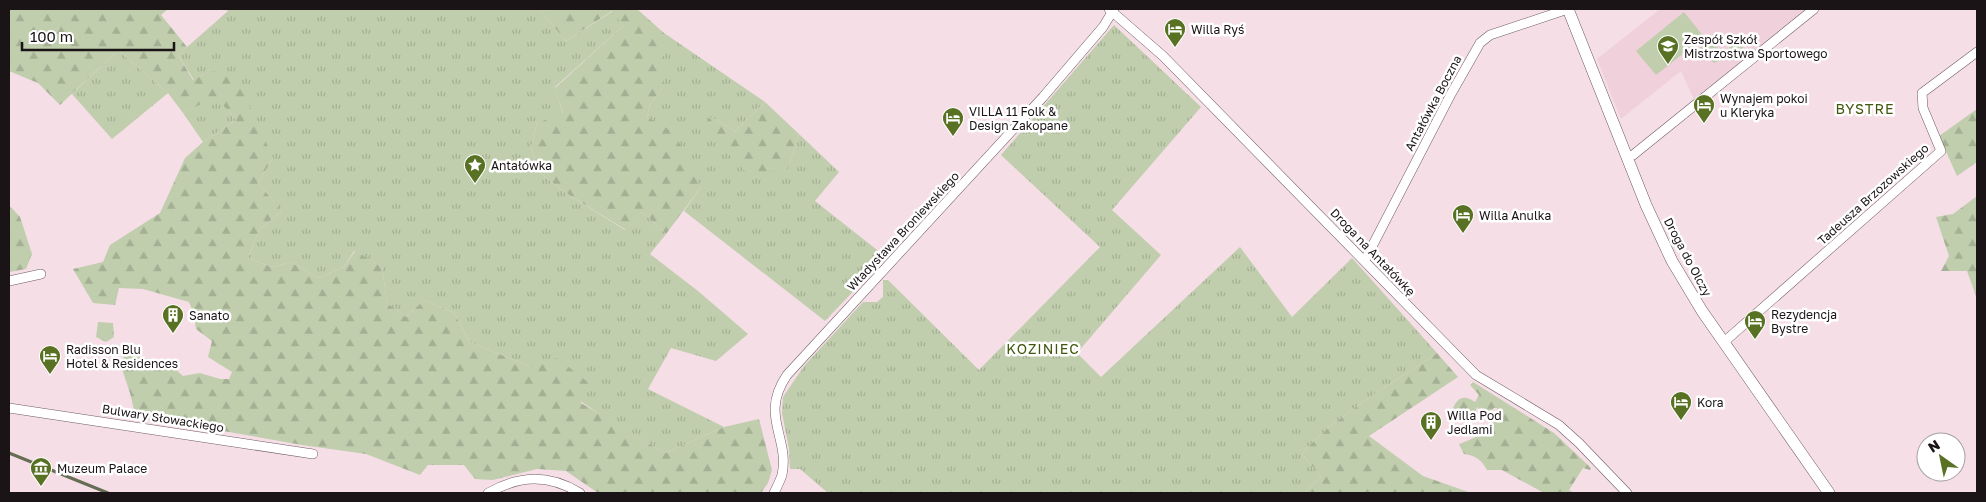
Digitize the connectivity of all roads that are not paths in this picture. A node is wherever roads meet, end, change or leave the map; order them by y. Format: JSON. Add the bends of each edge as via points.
{"nodes":[{"id":1,"x":1568,"y":9,"type":"edge"},
{"id":2,"x":1814,"y":9,"type":"edge"},
{"id":3,"x":1112,"y":10,"type":"edge"},
{"id":4,"x":1977,"y":52,"type":"edge"},
{"id":5,"x":1627,"y":157,"type":"junction"},
{"id":6,"x":1365,"y":260,"type":"junction"},
{"id":7,"x":41,"y":274,"type":"dead end"},
{"id":8,"x":9,"y":281,"type":"edge"},
{"id":9,"x":1724,"y":342,"type":"junction"},
{"id":10,"x":9,"y":408,"type":"edge"},
{"id":11,"x":313,"y":454,"type":"dead end"},
{"id":12,"x":488,"y":493,"type":"edge"},
{"id":13,"x":580,"y":493,"type":"edge"},
{"id":14,"x":774,"y":493,"type":"edge"},
{"id":15,"x":1627,"y":493,"type":"edge"},
{"id":16,"x":1829,"y":493,"type":"edge"}],
"edges":[{"from":1,"to":5,"type":"street","name":"Droga do Olczy"},
{"from":1,"to":6,"type":"street","name":"Antałówka Boczna","via":[[1490,35],[1480,43]]},
{"from":2,"to":5,"type":"street"},
{"from":3,"to":6,"type":"street","name":"Droga na Antałówkę","via":[[1163,56]]},
{"from":3,"to":14,"type":"street","name":"Władysława Broniewskiego","via":[[1103,27],[1043,97],[787,375],[774,406],[782,456],[780,481]]},
{"from":4,"to":9,"type":"street","name":"Tadeusza Brzozowskiego","via":[[1922,93],[1923,108],[1941,150]]},
{"from":5,"to":9,"type":"street","name":"Droga do Olczy","via":[[1667,251]]},
{"from":6,"to":15,"type":"street","name":"Droga na Antałówkę","via":[[1476,375],[1559,425]]},
{"from":7,"to":8,"type":"street"},
{"from":9,"to":16,"type":"street","name":"Droga do Olczy"},
{"from":10,"to":11,"type":"street","name":"Bulwary Słowackiego"},
{"from":12,"to":13,"type":"street","via":[[529,479],[557,482]]}]}
